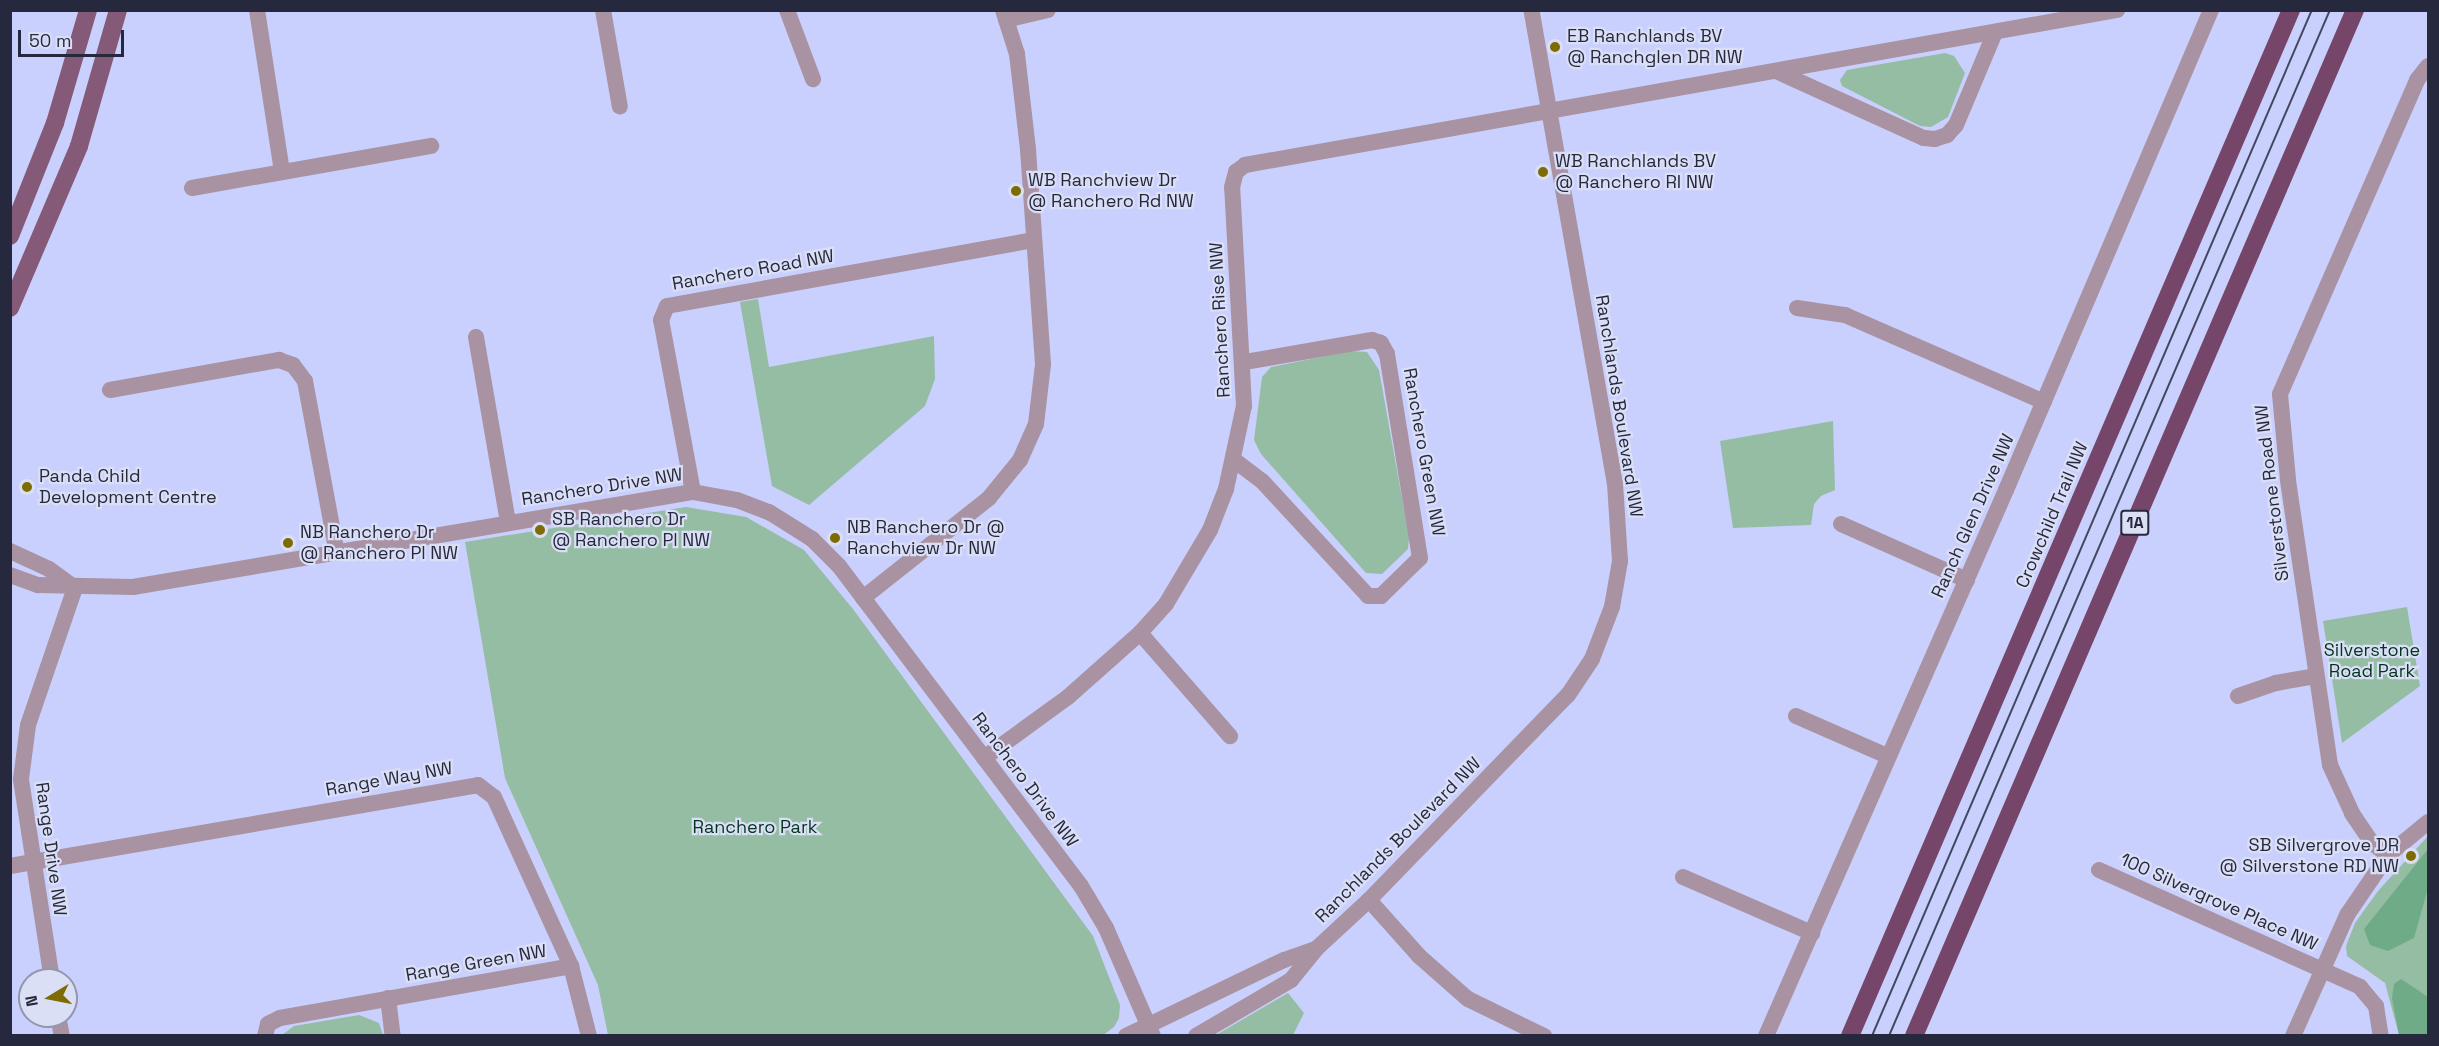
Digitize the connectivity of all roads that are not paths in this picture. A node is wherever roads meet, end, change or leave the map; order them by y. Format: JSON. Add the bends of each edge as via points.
{"nodes":[{"id":1,"x":88,"y":10,"type":"edge"},
{"id":2,"x":118,"y":10,"type":"edge"},
{"id":3,"x":257,"y":10,"type":"edge"},
{"id":4,"x":603,"y":10,"type":"edge"},
{"id":5,"x":787,"y":10,"type":"edge"},
{"id":6,"x":1048,"y":10,"type":"edge"},
{"id":7,"x":1531,"y":10,"type":"edge"},
{"id":8,"x":2117,"y":10,"type":"edge"},
{"id":9,"x":2211,"y":10,"type":"edge"},
{"id":10,"x":2291,"y":10,"type":"edge"},
{"id":11,"x":2355,"y":10,"type":"edge"},
{"id":12,"x":1004,"y":15,"type":"edge"},
{"id":13,"x":1995,"y":32,"type":"junction"},
{"id":14,"x":2428,"y":66,"type":"edge"},
{"id":15,"x":1776,"y":71,"type":"junction"},
{"id":16,"x":813,"y":79,"type":"dead end"},
{"id":17,"x":620,"y":107,"type":"dead end"},
{"id":18,"x":1549,"y":111,"type":"junction"},
{"id":19,"x":431,"y":146,"type":"dead end"},
{"id":20,"x":282,"y":172,"type":"junction"},
{"id":21,"x":192,"y":188,"type":"dead end"},
{"id":22,"x":10,"y":236,"type":"edge"},
{"id":23,"x":1034,"y":240,"type":"junction"},
{"id":24,"x":10,"y":308,"type":"edge"},
{"id":25,"x":1797,"y":308,"type":"dead end"},
{"id":26,"x":476,"y":337,"type":"dead end"},
{"id":27,"x":1244,"y":362,"type":"junction"},
{"id":28,"x":110,"y":390,"type":"dead end"},
{"id":29,"x":2044,"y":402,"type":"junction"},
{"id":30,"x":1234,"y":460,"type":"junction"},
{"id":31,"x":693,"y":492,"type":"junction"},
{"id":32,"x":508,"y":522,"type":"junction"},
{"id":33,"x":1841,"y":524,"type":"dead end"},
{"id":34,"x":10,"y":551,"type":"edge"},
{"id":35,"x":337,"y":553,"type":"junction"},
{"id":36,"x":10,"y":575,"type":"edge"},
{"id":37,"x":1967,"y":580,"type":"junction"},
{"id":38,"x":75,"y":588,"type":"junction"},
{"id":39,"x":863,"y":598,"type":"junction"},
{"id":40,"x":1140,"y":633,"type":"junction"},
{"id":41,"x":2315,"y":676,"type":"junction"},
{"id":42,"x":2238,"y":696,"type":"dead end"},
{"id":43,"x":1796,"y":716,"type":"dead end"},
{"id":44,"x":1230,"y":736,"type":"dead end"},
{"id":45,"x":1887,"y":756,"type":"junction"},
{"id":46,"x":984,"y":758,"type":"junction"},
{"id":47,"x":2428,"y":822,"type":"edge"},
{"id":48,"x":2388,"y":855,"type":"junction"},
{"id":49,"x":32,"y":862,"type":"junction"},
{"id":50,"x":10,"y":866,"type":"edge"},
{"id":51,"x":2099,"y":870,"type":"dead end"},
{"id":52,"x":1683,"y":877,"type":"dead end"},
{"id":53,"x":1369,"y":900,"type":"junction"},
{"id":54,"x":1812,"y":933,"type":"junction"},
{"id":55,"x":1316,"y":949,"type":"junction"},
{"id":56,"x":571,"y":966,"type":"junction"},
{"id":57,"x":50,"y":968,"type":"edge"},
{"id":58,"x":2323,"y":969,"type":"junction"},
{"id":59,"x":388,"y":998,"type":"junction"},
{"id":60,"x":1151,"y":1030,"type":"edge"},
{"id":61,"x":265,"y":1035,"type":"edge"},
{"id":62,"x":393,"y":1035,"type":"edge"},
{"id":63,"x":588,"y":1035,"type":"edge"},
{"id":64,"x":1126,"y":1035,"type":"edge"},
{"id":65,"x":1196,"y":1035,"type":"edge"},
{"id":66,"x":1544,"y":1035,"type":"edge"},
{"id":67,"x":1766,"y":1035,"type":"edge"},
{"id":68,"x":1850,"y":1035,"type":"edge"},
{"id":69,"x":1914,"y":1035,"type":"edge"},
{"id":70,"x":2294,"y":1035,"type":"edge"},
{"id":71,"x":2381,"y":1035,"type":"edge"}],
"edges":[{"from":1,"to":22,"type":"main road","via":[[55,123]]},
{"from":2,"to":24,"type":"main road","via":[[79,146]]},
{"from":3,"to":20,"type":"street"},
{"from":4,"to":17,"type":"street"},
{"from":5,"to":16,"type":"street"},
{"from":6,"to":12,"type":"street"},
{"from":7,"to":18,"type":"street","name":"Ranchlands Boulevard NW"},
{"from":8,"to":13,"type":"street"},
{"from":9,"to":29,"type":"street","name":"Ranch Glen Drive NW"},
{"from":10,"to":68,"type":"highway","name":"Crowchild Trail NW"},
{"from":11,"to":69,"type":"highway","number":"1A"},
{"from":12,"to":23,"type":"street","via":[[1022,86]]},
{"from":13,"to":15,"type":"street"},
{"from":13,"to":15,"type":"street","via":[[1956,125],[1947,135],[1935,139],[1924,138]]},
{"from":14,"to":41,"type":"street","name":"Silverstone Road NW","via":[[2417,80],[2280,394]]},
{"from":15,"to":18,"type":"street"},
{"from":18,"to":27,"type":"street","name":"Ranchero Rise NW","via":[[1252,162],[1236,172],[1232,187]]},
{"from":18,"to":53,"type":"street","name":"Ranchlands Boulevard NW","via":[[1615,484],[1620,561],[1612,607],[1592,659],[1568,695]]},
{"from":19,"to":20,"type":"street"},
{"from":20,"to":21,"type":"street"},
{"from":23,"to":31,"type":"street","name":"Ranchero Road NW","via":[[667,306],[661,320]]},
{"from":23,"to":39,"type":"street","via":[[1043,364],[1042,394],[1028,446],[989,498]]},
{"from":25,"to":29,"type":"street","via":[[1845,315]]},
{"from":26,"to":32,"type":"street"},
{"from":27,"to":30,"type":"street","name":"Ranchero Rise NW","via":[[1244,406]]},
{"from":27,"to":30,"type":"street","name":"Ranchero Green NW","via":[[1372,340],[1381,343],[1389,365],[1420,558],[1385,594],[1368,596],[1262,481]]},
{"from":28,"to":35,"type":"street","via":[[279,360],[293,365],[305,381]]},
{"from":29,"to":37,"type":"street","name":"Ranch Glen Drive NW"},
{"from":30,"to":40,"type":"street","name":"Ranchero Rise NW","via":[[1226,489],[1198,552],[1166,604]]},
{"from":31,"to":32,"type":"street","name":"Ranchero Drive NW"},
{"from":31,"to":39,"type":"street","name":"Ranchero Drive NW","via":[[737,500],[797,528],[839,566]]},
{"from":32,"to":35,"type":"street","name":"Ranchero Drive NW"},
{"from":33,"to":37,"type":"street"},
{"from":34,"to":38,"type":"street","via":[[49,568]]},
{"from":35,"to":38,"type":"street","name":"Ranchero Drive NW","via":[[166,582]]},
{"from":36,"to":38,"type":"street","name":"Ranchero Drive NW","via":[[38,585]]},
{"from":37,"to":45,"type":"street","name":"Ranch Glen Drive NW"},
{"from":38,"to":49,"type":"street","name":"Range Drive NW","via":[[23,746],[21,779]]},
{"from":39,"to":46,"type":"street","name":"Ranchero Drive NW"},
{"from":40,"to":44,"type":"street"},
{"from":40,"to":46,"type":"street","name":"Ranchero Rise NW","via":[[1068,697]]},
{"from":41,"to":42,"type":"street","via":[[2276,683]]},
{"from":41,"to":48,"type":"street","name":"Silverstone Road NW","via":[[2337,785],[2372,843]]},
{"from":43,"to":45,"type":"street"},
{"from":45,"to":54,"type":"street","name":"Ranch Glen Drive NW"},
{"from":46,"to":60,"type":"street","name":"Ranchero Drive NW","via":[[1092,903]]},
{"from":47,"to":48,"type":"street"},
{"from":48,"to":58,"type":"street","via":[[2347,915]]},
{"from":49,"to":50,"type":"street","name":"Range Way NW"},
{"from":49,"to":56,"type":"street","name":"Range Way NW","via":[[478,785],[494,797]]},
{"from":49,"to":57,"type":"street","name":"Range Drive NW"},
{"from":51,"to":58,"type":"street","name":"100 Silvergrove Place NW"},
{"from":52,"to":54,"type":"street"},
{"from":53,"to":55,"type":"street","name":"Ranchlands Boulevard NW"},
{"from":53,"to":66,"type":"street","via":[[1419,956],[1468,999]]},
{"from":54,"to":67,"type":"street","name":"Ranch Glen Drive NW"},
{"from":55,"to":60,"type":"street","name":"Ranchlands Boulevard NW"},
{"from":55,"to":65,"type":"street","name":"Ranchlands Boulevard NW","via":[[1291,980]]},
{"from":56,"to":59,"type":"street","name":"Range Green NW"},
{"from":56,"to":63,"type":"street","name":"Range Way NW"},
{"from":58,"to":70,"type":"street"},
{"from":58,"to":71,"type":"street","name":"100 Silvergrove Place NW","via":[[2370,996],[2376,1006]]},
{"from":59,"to":61,"type":"street","name":"Range Green NW","via":[[280,1018],[268,1024]]},
{"from":59,"to":62,"type":"street","name":"Range Green NW"},
{"from":60,"to":64,"type":"street","name":"Ranchlands Boulevard NW"}]}
